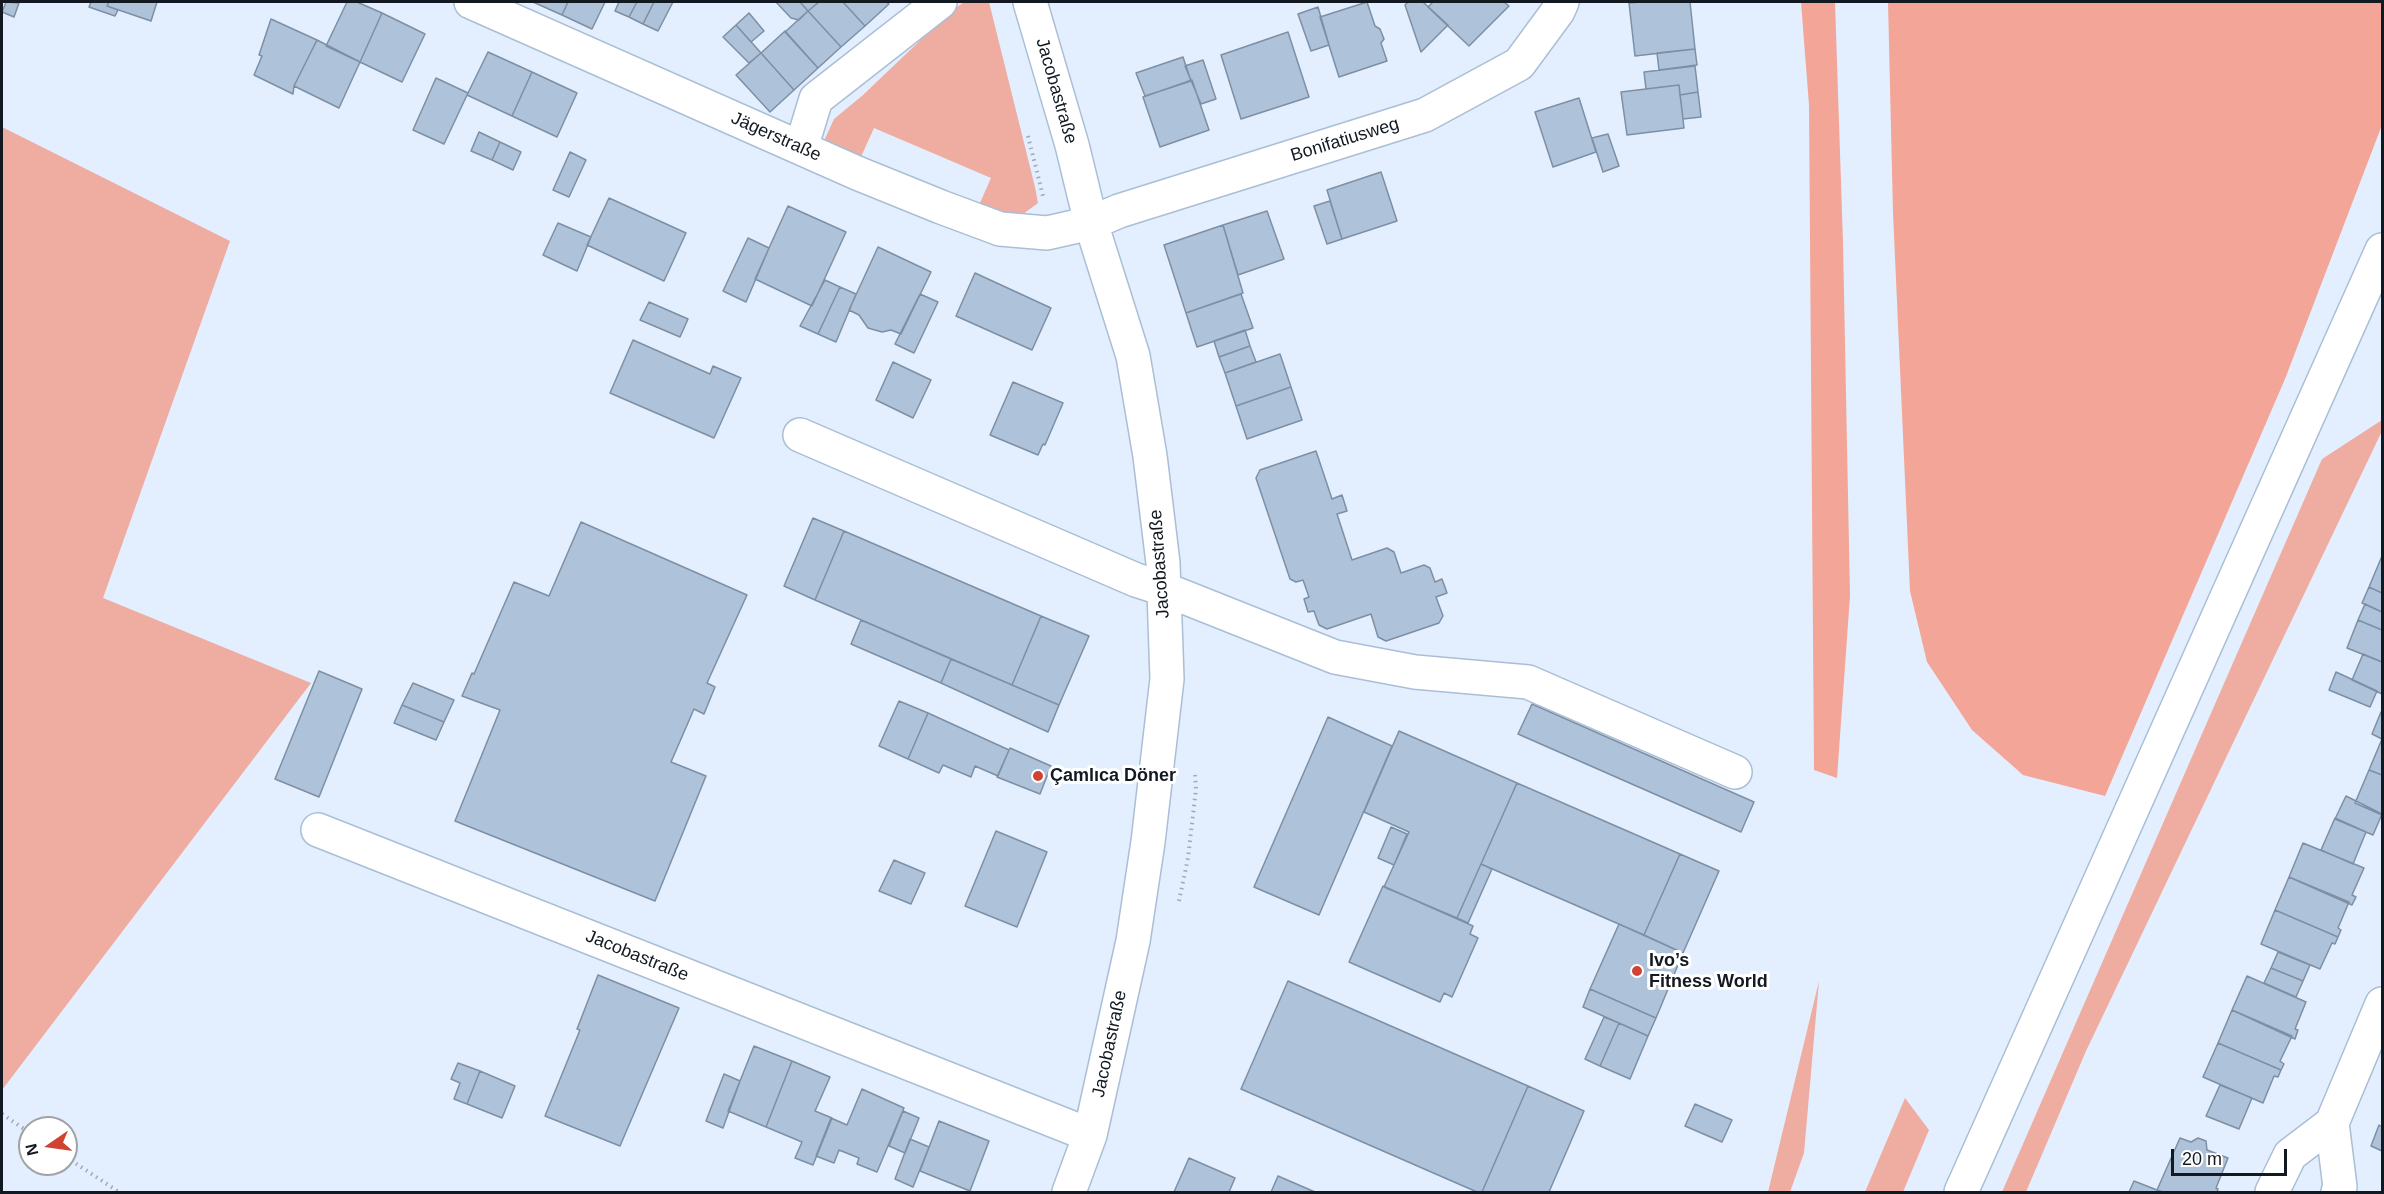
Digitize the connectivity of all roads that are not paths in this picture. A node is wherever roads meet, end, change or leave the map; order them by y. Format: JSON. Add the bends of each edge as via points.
{"nodes":[{"id":1,"x":471,"y":2,"type":"edge"},
{"id":2,"x":940,"y":2,"type":"edge"},
{"id":3,"x":1030,"y":2,"type":"edge"},
{"id":4,"x":1562,"y":2,"type":"edge"},
{"id":5,"x":801,"y":148,"type":"junction"},
{"id":6,"x":1091,"y":222,"type":"junction"},
{"id":7,"x":2382,"y":250,"type":"edge"},
{"id":8,"x":800,"y":435,"type":"dead end"},
{"id":9,"x":1164,"y":589,"type":"junction"},
{"id":10,"x":1735,"y":772,"type":"dead end"},
{"id":11,"x":318,"y":830,"type":"dead end"},
{"id":12,"x":2382,"y":1004,"type":"edge"},
{"id":13,"x":2332,"y":1123,"type":"junction"},
{"id":14,"x":1090,"y":1135,"type":"junction"},
{"id":15,"x":1069,"y":1192,"type":"edge"},
{"id":16,"x":1961,"y":1192,"type":"edge"},
{"id":17,"x":2272,"y":1192,"type":"edge"},
{"id":18,"x":2338,"y":1192,"type":"edge"}],
"edges":[{"from":1,"to":5,"type":"street","name":"Jägerstraße"},
{"from":2,"to":5,"type":"street","via":[[816,99]]},
{"from":3,"to":6,"type":"street","name":"Jacobastraße"},
{"from":4,"to":6,"type":"street","name":"Bonifatiusweg","via":[[1519,64],[1425,115]]},
{"from":5,"to":6,"type":"street","name":"Jägerstraße","via":[[1000,229],[1047,232]]},
{"from":6,"to":9,"type":"street","name":"Jacobastraße","via":[[1133,356],[1150,456]]},
{"from":7,"to":16,"type":"street"},
{"from":8,"to":9,"type":"street"},
{"from":9,"to":10,"type":"street","via":[[1335,657],[1415,672],[1528,682]]},
{"from":9,"to":14,"type":"street","name":"Jacobastraße","via":[[1167,679],[1148,842],[1133,941]]},
{"from":11,"to":14,"type":"street","name":"Jacobastraße"},
{"from":12,"to":13,"type":"street"},
{"from":13,"to":17,"type":"street","via":[[2290,1155]]},
{"from":13,"to":18,"type":"street"},
{"from":14,"to":15,"type":"street","name":"Jacobastraße"}]}
